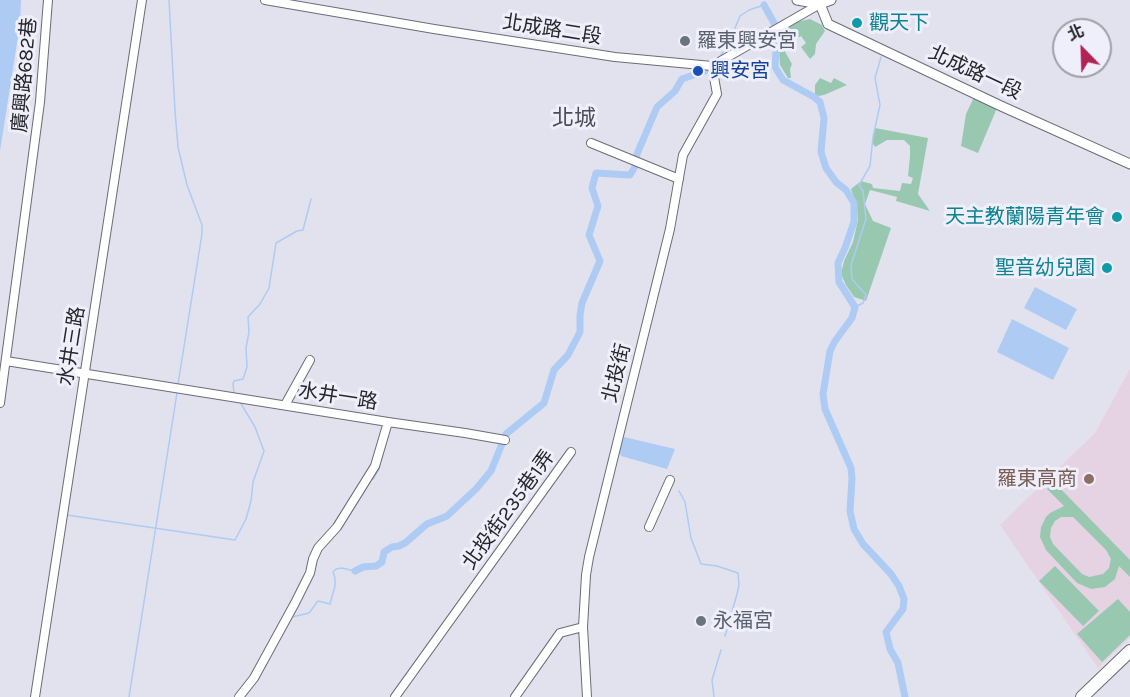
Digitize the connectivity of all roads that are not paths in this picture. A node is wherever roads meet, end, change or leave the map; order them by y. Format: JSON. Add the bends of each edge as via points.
{"nodes":[{"id":1,"x":48,"y":0,"type":"edge"},
{"id":2,"x":142,"y":0,"type":"edge"},
{"id":3,"x":265,"y":0,"type":"edge"},
{"id":4,"x":797,"y":0,"type":"edge"},
{"id":5,"x":831,"y":0,"type":"edge"},
{"id":6,"x":820,"y":2,"type":"edge"},
{"id":7,"x":712,"y":66,"type":"junction"},
{"id":8,"x":591,"y":143,"type":"dead end"},
{"id":9,"x":1130,"y":164,"type":"edge"},
{"id":10,"x":679,"y":179,"type":"junction"},
{"id":11,"x":310,"y":360,"type":"dead end"},
{"id":12,"x":6,"y":361,"type":"junction"},
{"id":13,"x":85,"y":373,"type":"junction"},
{"id":14,"x":0,"y":403,"type":"edge"},
{"id":15,"x":285,"y":405,"type":"junction"},
{"id":16,"x":388,"y":422,"type":"junction"},
{"id":17,"x":502,"y":439,"type":"dead end"},
{"id":18,"x":571,"y":452,"type":"dead end"},
{"id":19,"x":670,"y":480,"type":"dead end"},
{"id":20,"x":649,"y":527,"type":"dead end"},
{"id":21,"x":583,"y":627,"type":"junction"},
{"id":22,"x":1130,"y":651,"type":"edge"},
{"id":23,"x":35,"y":697,"type":"edge"},
{"id":24,"x":239,"y":697,"type":"edge"},
{"id":25,"x":395,"y":697,"type":"edge"},
{"id":26,"x":515,"y":697,"type":"edge"},
{"id":27,"x":587,"y":697,"type":"edge"},
{"id":28,"x":1082,"y":697,"type":"edge"}],
"edges":[{"from":1,"to":12,"type":"street","name":"廣興路682巷","via":[[40,102]]},
{"from":2,"to":13,"type":"street","name":"水井三路"},
{"from":3,"to":7,"type":"street","name":"北成路二段","via":[[615,57]]},
{"from":4,"to":6,"type":"street"},
{"from":5,"to":6,"type":"street"},
{"from":6,"to":7,"type":"street"},
{"from":6,"to":9,"type":"street","name":"北成路一段","via":[[828,24]]},
{"from":7,"to":10,"type":"street","name":"北投街","via":[[717,94],[683,156]]},
{"from":8,"to":10,"type":"street"},
{"from":10,"to":21,"type":"street","name":"北投街","via":[[589,556]]},
{"from":11,"to":15,"type":"street"},
{"from":12,"to":13,"type":"street","name":"水井一路"},
{"from":12,"to":14,"type":"street","name":"廣興路682巷"},
{"from":13,"to":15,"type":"street","name":"水井一路"},
{"from":13,"to":23,"type":"street","name":"水井三路"},
{"from":15,"to":16,"type":"street","name":"水井一路"},
{"from":16,"to":17,"type":"street"},
{"from":16,"to":24,"type":"street","name":"水井一路","via":[[375,466],[337,527],[318,548],[295,603],[254,678]]},
{"from":18,"to":25,"type":"street","name":"北投街235巷1弄"},
{"from":19,"to":20,"type":"street"},
{"from":21,"to":26,"type":"street","via":[[561,633]]},
{"from":21,"to":27,"type":"street","name":"北投街"},
{"from":22,"to":28,"type":"main road"}]}
